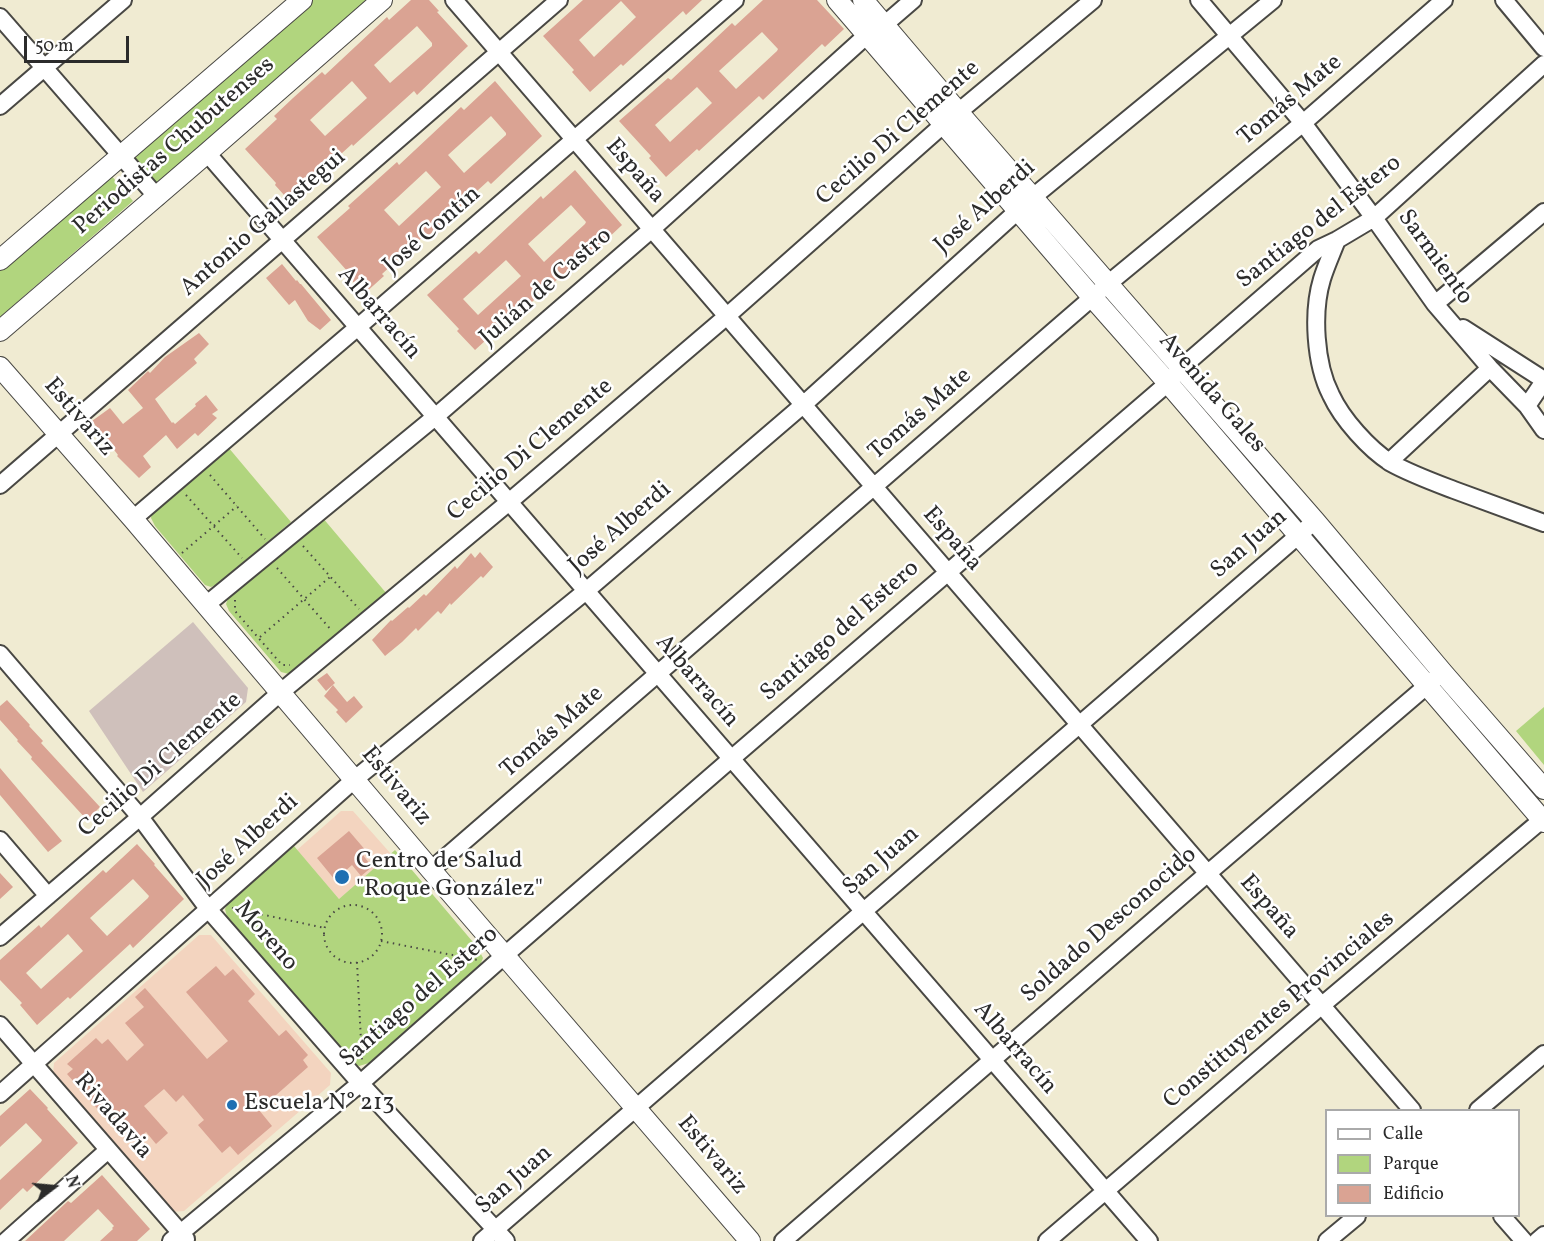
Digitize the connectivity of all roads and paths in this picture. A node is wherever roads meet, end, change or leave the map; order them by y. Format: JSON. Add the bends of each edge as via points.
{"nodes":[{"id":1,"x":123,"y":0,"type":"edge"},
{"id":2,"x":302,"y":0,"type":"edge"},
{"id":3,"x":382,"y":0,"type":"edge"},
{"id":4,"x":454,"y":0,"type":"edge"},
{"id":5,"x":559,"y":0,"type":"edge"},
{"id":6,"x":735,"y":0,"type":"edge"},
{"id":7,"x":837,"y":0,"type":"edge"},
{"id":8,"x":863,"y":0,"type":"edge"},
{"id":9,"x":913,"y":0,"type":"edge"},
{"id":10,"x":1093,"y":0,"type":"edge"},
{"id":11,"x":1198,"y":0,"type":"edge"},
{"id":12,"x":1273,"y":0,"type":"edge"},
{"id":13,"x":1444,"y":0,"type":"edge"},
{"id":14,"x":1504,"y":0,"type":"edge"},
{"id":15,"x":0,"y":17,"type":"edge"},
{"id":16,"x":884,"y":24,"type":"junction"},
{"id":17,"x":867,"y":35,"type":"junction"},
{"id":18,"x":1230,"y":37,"type":"junction"},
{"id":19,"x":1544,"y":48,"type":"edge"},
{"id":20,"x":499,"y":52,"type":"junction"},
{"id":21,"x":1544,"y":64,"type":"edge"},
{"id":22,"x":44,"y":68,"type":"junction"},
{"id":23,"x":0,"y":106,"type":"edge"},
{"id":24,"x":951,"y":118,"type":"junction"},
{"id":25,"x":1303,"y":123,"type":"junction"},
{"id":26,"x":575,"y":140,"type":"junction"},
{"id":27,"x":207,"y":153,"type":"junction"},
{"id":28,"x":122,"y":155,"type":"junction"},
{"id":29,"x":157,"y":197,"type":"junction"},
{"id":30,"x":1033,"y":197,"type":"junction"},
{"id":31,"x":1018,"y":210,"type":"junction"},
{"id":32,"x":1544,"y":212,"type":"edge"},
{"id":33,"x":1374,"y":218,"type":"junction"},
{"id":34,"x":651,"y":229,"type":"junction"},
{"id":35,"x":282,"y":240,"type":"junction"},
{"id":36,"x":1337,"y":240,"type":"junction"},
{"id":37,"x":0,"y":260,"type":"edge"},
{"id":38,"x":1109,"y":283,"type":"junction"},
{"id":39,"x":1093,"y":298,"type":"junction"},
{"id":40,"x":1435,"y":304,"type":"junction"},
{"id":41,"x":727,"y":316,"type":"junction"},
{"id":42,"x":1447,"y":318,"type":"junction"},
{"id":43,"x":358,"y":327,"type":"junction"},
{"id":44,"x":0,"y":331,"type":"edge"},
{"id":45,"x":0,"y":367,"type":"edge"},
{"id":46,"x":1490,"y":368,"type":"junction"},
{"id":47,"x":1175,"y":375,"type":"junction"},
{"id":48,"x":1544,"y":381,"type":"edge"},
{"id":49,"x":803,"y":405,"type":"junction"},
{"id":50,"x":1527,"y":406,"type":"junction"},
{"id":51,"x":435,"y":417,"type":"junction"},
{"id":52,"x":1544,"y":430,"type":"edge"},
{"id":53,"x":58,"y":434,"type":"junction"},
{"id":54,"x":1389,"y":462,"type":"junction"},
{"id":55,"x":208,"y":473,"type":"dead end"},
{"id":56,"x":0,"y":485,"type":"edge"},
{"id":57,"x":874,"y":487,"type":"junction"},
{"id":58,"x":184,"y":492,"type":"dead end"},
{"id":59,"x":509,"y":502,"type":"junction"},
{"id":60,"x":237,"y":506,"type":"junction"},
{"id":61,"x":133,"y":519,"type":"junction"},
{"id":62,"x":1315,"y":521,"type":"junction"},
{"id":63,"x":1544,"y":523,"type":"edge"},
{"id":64,"x":214,"y":526,"type":"junction"},
{"id":65,"x":1299,"y":535,"type":"junction"},
{"id":66,"x":265,"y":539,"type":"dead end"},
{"id":67,"x":302,"y":543,"type":"dead end"},
{"id":68,"x":182,"y":554,"type":"dead end"},
{"id":69,"x":242,"y":559,"type":"dead end"},
{"id":70,"x":275,"y":566,"type":"dead end"},
{"id":71,"x":947,"y":572,"type":"junction"},
{"id":72,"x":330,"y":577,"type":"junction"},
{"id":73,"x":226,"y":589,"type":"junction"},
{"id":74,"x":586,"y":591,"type":"junction"},
{"id":75,"x":304,"y":599,"type":"junction"},
{"id":76,"x":206,"y":605,"type":"junction"},
{"id":77,"x":358,"y":609,"type":"dead end"},
{"id":78,"x":333,"y":631,"type":"dead end"},
{"id":79,"x":259,"y":638,"type":"junction"},
{"id":80,"x":0,"y":654,"type":"edge"},
{"id":81,"x":294,"y":664,"type":"dead end"},
{"id":82,"x":1443,"y":672,"type":"junction"},
{"id":83,"x":658,"y":675,"type":"junction"},
{"id":84,"x":1427,"y":687,"type":"junction"},
{"id":85,"x":281,"y":692,"type":"junction"},
{"id":86,"x":1078,"y":724,"type":"junction"},
{"id":87,"x":731,"y":759,"type":"junction"},
{"id":88,"x":355,"y":779,"type":"junction"},
{"id":89,"x":1544,"y":789,"type":"edge"},
{"id":90,"x":140,"y":817,"type":"junction"},
{"id":91,"x":1543,"y":820,"type":"edge"},
{"id":92,"x":0,"y":840,"type":"edge"},
{"id":93,"x":431,"y":870,"type":"junction"},
{"id":94,"x":1208,"y":874,"type":"junction"},
{"id":95,"x":48,"y":896,"type":"junction"},
{"id":96,"x":212,"y":907,"type":"junction"},
{"id":97,"x":863,"y":911,"type":"junction"},
{"id":98,"x":325,"y":928,"type":"junction"},
{"id":99,"x":0,"y":938,"type":"edge"},
{"id":100,"x":381,"y":941,"type":"junction"},
{"id":101,"x":500,"y":959,"type":"junction"},
{"id":102,"x":357,"y":962,"type":"junction"},
{"id":103,"x":1321,"y":1006,"type":"junction"},
{"id":104,"x":0,"y":1025,"type":"edge"},
{"id":105,"x":1544,"y":1054,"type":"edge"},
{"id":106,"x":992,"y":1060,"type":"junction"},
{"id":107,"x":34,"y":1064,"type":"junction"},
{"id":108,"x":361,"y":1082,"type":"junction"},
{"id":109,"x":0,"y":1094,"type":"edge"},
{"id":110,"x":636,"y":1107,"type":"junction"},
{"id":111,"x":1411,"y":1109,"type":"edge"},
{"id":112,"x":1479,"y":1109,"type":"edge"},
{"id":113,"x":108,"y":1150,"type":"junction"},
{"id":114,"x":1105,"y":1191,"type":"junction"},
{"id":115,"x":1355,"y":1217,"type":"edge"},
{"id":116,"x":1504,"y":1217,"type":"edge"},
{"id":117,"x":501,"y":1235,"type":"edge"},
{"id":118,"x":1544,"y":1235,"type":"edge"},
{"id":119,"x":180,"y":1238,"type":"edge"},
{"id":120,"x":6,"y":1241,"type":"edge"},
{"id":121,"x":482,"y":1241,"type":"edge"},
{"id":122,"x":750,"y":1241,"type":"edge"},
{"id":123,"x":783,"y":1241,"type":"edge"},
{"id":124,"x":1047,"y":1241,"type":"edge"},
{"id":125,"x":1149,"y":1241,"type":"edge"},
{"id":126,"x":1327,"y":1241,"type":"edge"},
{"id":127,"x":1524,"y":1241,"type":"edge"},
{"id":128,"x":1537,"y":1241,"type":"edge"}],
"edges":[{"from":1,"to":22,"type":"street"},
{"from":2,"to":28,"type":"street","name":"Periodistas Chubutenses"},
{"from":3,"to":27,"type":"street","name":"Periodistas Chubutenses"},
{"from":4,"to":20,"type":"street","name":"España"},
{"from":5,"to":20,"type":"street","name":"Antonio Gallastegui"},
{"from":6,"to":26,"type":"street","name":"José Contín"},
{"from":7,"to":17,"type":"street","name":"Avenida Gales"},
{"from":8,"to":16,"type":"street","name":"Avenida Gales"},
{"from":9,"to":16,"type":"street","name":"Julián de Castro"},
{"from":10,"to":24,"type":"street","name":"Cecilio Di Clemente"},
{"from":11,"to":18,"type":"street","name":"Sarmiento"},
{"from":12,"to":18,"type":"street","name":"José Alberdi"},
{"from":13,"to":25,"type":"street","name":"Tomás Mate"},
{"from":14,"to":19,"type":"street"},
{"from":15,"to":22,"type":"street"},
{"from":16,"to":17,"type":"street","name":"Julián de Castro"},
{"from":16,"to":24,"type":"street","name":"Avenida Gales"},
{"from":17,"to":24,"type":"street","name":"Avenida Gales"},
{"from":17,"to":34,"type":"street","name":"Julián de Castro"},
{"from":18,"to":25,"type":"street","name":"Sarmiento"},
{"from":18,"to":30,"type":"street","name":"José Alberdi"},
{"from":20,"to":26,"type":"street","name":"España"},
{"from":20,"to":35,"type":"street","name":"Antonio Gallastegui"},
{"from":21,"to":33,"type":"street","name":"Santiago del Estero"},
{"from":22,"to":23,"type":"street"},
{"from":22,"to":28,"type":"street"},
{"from":24,"to":30,"type":"street","name":"Avenida Gales"},
{"from":24,"to":31,"type":"street","name":"Avenida Gales"},
{"from":24,"to":41,"type":"street","name":"Cecilio Di Clemente"},
{"from":25,"to":33,"type":"street","name":"Sarmiento"},
{"from":25,"to":38,"type":"street","name":"Tomás Mate"},
{"from":26,"to":34,"type":"street","name":"España"},
{"from":26,"to":43,"type":"street","name":"José Contín"},
{"from":27,"to":29,"type":"street","name":"Periodistas Chubutenses"},
{"from":27,"to":35,"type":"street","name":"Albarracín"},
{"from":28,"to":29,"type":"street"},
{"from":28,"to":37,"type":"street","name":"Periodistas Chubutenses"},
{"from":29,"to":44,"type":"street","name":"Periodistas Chubutenses"},
{"from":30,"to":31,"type":"street","name":"José Alberdi"},
{"from":30,"to":38,"type":"street","name":"Avenida Gales"},
{"from":31,"to":39,"type":"street","name":"Avenida Gales"},
{"from":31,"to":49,"type":"street","name":"José Alberdi"},
{"from":32,"to":40,"type":"street"},
{"from":33,"to":36,"type":"street","name":"Santiago del Estero"},
{"from":33,"to":40,"type":"street","name":"Sarmiento"},
{"from":34,"to":41,"type":"street","name":"España"},
{"from":34,"to":51,"type":"street","name":"Julián de Castro"},
{"from":35,"to":43,"type":"street","name":"Albarracín"},
{"from":35,"to":53,"type":"street","name":"Antonio Gallastegui"},
{"from":36,"to":47,"type":"street","name":"Santiago del Estero","via":[[1318,249]]},
{"from":36,"to":54,"type":"street","via":[[1322,280],[1318,305],[1320,367],[1331,396],[1348,421]]},
{"from":38,"to":39,"type":"street","name":"Tomás Mate"},
{"from":38,"to":47,"type":"street","name":"Avenida Gales"},
{"from":39,"to":47,"type":"street","name":"Avenida Gales"},
{"from":39,"to":57,"type":"street","name":"Tomás Mate"},
{"from":40,"to":42,"type":"street","name":"Sarmiento"},
{"from":41,"to":49,"type":"street","name":"España"},
{"from":41,"to":59,"type":"street","name":"Cecilio Di Clemente"},
{"from":42,"to":46,"type":"street","name":"Sarmiento"},
{"from":42,"to":48,"type":"street"},
{"from":43,"to":51,"type":"street","name":"Albarracín"},
{"from":43,"to":61,"type":"street","name":"José Contín"},
{"from":45,"to":53,"type":"street","name":"Estivariz"},
{"from":46,"to":50,"type":"street","name":"Sarmiento"},
{"from":46,"to":54,"type":"street"},
{"from":47,"to":62,"type":"street","name":"Avenida Gales"},
{"from":47,"to":65,"type":"street","name":"Avenida Gales"},
{"from":47,"to":71,"type":"street","name":"Santiago del Estero"},
{"from":48,"to":50,"type":"street"},
{"from":49,"to":57,"type":"street","name":"España"},
{"from":49,"to":74,"type":"street","name":"José Alberdi"},
{"from":50,"to":52,"type":"street","name":"Sarmiento"},
{"from":51,"to":59,"type":"street","name":"Albarracín"},
{"from":51,"to":73,"type":"street","name":"Julián de Castro"},
{"from":53,"to":56,"type":"street","name":"Antonio Gallastegui"},
{"from":53,"to":61,"type":"street","name":"Estivariz"},
{"from":54,"to":63,"type":"street"},
{"from":55,"to":60,"type":"path"},
{"from":57,"to":71,"type":"street","name":"España"},
{"from":57,"to":83,"type":"street","name":"Tomás Mate"},
{"from":58,"to":64,"type":"path"},
{"from":59,"to":74,"type":"street","name":"Albarracín"},
{"from":59,"to":85,"type":"street","name":"Cecilio Di Clemente"},
{"from":60,"to":64,"type":"path"},
{"from":60,"to":66,"type":"path"},
{"from":61,"to":76,"type":"street","name":"Estivariz"},
{"from":62,"to":65,"type":"street","name":"San Juan"},
{"from":62,"to":82,"type":"street","name":"Avenida Gales"},
{"from":64,"to":68,"type":"path"},
{"from":64,"to":69,"type":"path"},
{"from":65,"to":84,"type":"street","name":"Avenida Gales"},
{"from":65,"to":86,"type":"street","name":"San Juan"},
{"from":67,"to":72,"type":"path"},
{"from":70,"to":75,"type":"path"},
{"from":71,"to":86,"type":"street","name":"España"},
{"from":71,"to":87,"type":"street","name":"Santiago del Estero"},
{"from":72,"to":75,"type":"path"},
{"from":72,"to":77,"type":"path"},
{"from":73,"to":76,"type":"street","name":"Julián de Castro"},
{"from":73,"to":79,"type":"path","via":[[235,599],[236,611]]},
{"from":74,"to":83,"type":"street","name":"Albarracín"},
{"from":74,"to":88,"type":"street","name":"José Alberdi"},
{"from":75,"to":78,"type":"path"},
{"from":75,"to":79,"type":"path"},
{"from":76,"to":85,"type":"street","name":"Estivariz"},
{"from":79,"to":81,"type":"path","via":[[282,665]]},
{"from":80,"to":90,"type":"street","name":"Moreno"},
{"from":82,"to":84,"type":"street","name":"Soldado Desconocido"},
{"from":82,"to":89,"type":"street","name":"Avenida Gales"},
{"from":83,"to":87,"type":"street","name":"Albarracín"},
{"from":83,"to":93,"type":"street","name":"Tomás Mate"},
{"from":84,"to":91,"type":"street","name":"Avenida Gales"},
{"from":84,"to":94,"type":"street","name":"Soldado Desconocido"},
{"from":85,"to":88,"type":"street","name":"Estivariz"},
{"from":85,"to":90,"type":"street","name":"Cecilio Di Clemente"},
{"from":86,"to":94,"type":"street","name":"España"},
{"from":86,"to":97,"type":"street","name":"San Juan"},
{"from":87,"to":97,"type":"street","name":"Albarracín"},
{"from":87,"to":101,"type":"street","name":"Santiago del Estero"},
{"from":88,"to":93,"type":"street","name":"Estivariz"},
{"from":88,"to":96,"type":"street","name":"José Alberdi"},
{"from":90,"to":95,"type":"street","name":"Cecilio Di Clemente"},
{"from":90,"to":96,"type":"street","name":"Moreno"},
{"from":91,"to":103,"type":"street","name":"Constituyentes Provinciales"},
{"from":92,"to":95,"type":"street"},
{"from":93,"to":101,"type":"street","name":"Estivariz"},
{"from":94,"to":103,"type":"street","name":"España"},
{"from":94,"to":106,"type":"street","name":"Soldado Desconocido"},
{"from":95,"to":99,"type":"street","name":"Cecilio Di Clemente"},
{"from":96,"to":98,"type":"path"},
{"from":96,"to":107,"type":"street","name":"José Alberdi"},
{"from":96,"to":108,"type":"street","name":"Moreno"},
{"from":97,"to":106,"type":"street","name":"Albarracín"},
{"from":97,"to":110,"type":"street","name":"San Juan"},
{"from":98,"to":100,"type":"path","via":[[335,911],[358,905],[367,908],[379,921]]},
{"from":98,"to":102,"type":"path","via":[[330,951],[346,962]]},
{"from":100,"to":101,"type":"path"},
{"from":100,"to":102,"type":"path","via":[[373,955]]},
{"from":101,"to":108,"type":"street","name":"Santiago del Estero"},
{"from":101,"to":110,"type":"street","name":"Estivariz"},
{"from":102,"to":108,"type":"path"},
{"from":103,"to":111,"type":"street","name":"España"},
{"from":103,"to":114,"type":"street","name":"Constituyentes Provinciales"},
{"from":104,"to":107,"type":"street","name":"Rivadavia"},
{"from":105,"to":112,"type":"street"},
{"from":106,"to":114,"type":"street","name":"Albarracín"},
{"from":106,"to":123,"type":"street","name":"Soldado Desconocido"},
{"from":107,"to":109,"type":"street","name":"José Alberdi"},
{"from":107,"to":113,"type":"street","name":"Rivadavia"},
{"from":108,"to":117,"type":"street","name":"Moreno"},
{"from":108,"to":119,"type":"street","name":"Santiago del Estero"},
{"from":110,"to":117,"type":"street","name":"San Juan"},
{"from":110,"to":122,"type":"street","name":"Estivariz"},
{"from":113,"to":119,"type":"street","name":"Rivadavia"},
{"from":113,"to":120,"type":"street"},
{"from":114,"to":124,"type":"street","name":"Constituyentes Provinciales"},
{"from":114,"to":125,"type":"street","name":"Albarracín"},
{"from":115,"to":126,"type":"street"},
{"from":116,"to":127,"type":"street"},
{"from":117,"to":121,"type":"street","name":"San Juan"},
{"from":118,"to":128,"type":"street"}]}
